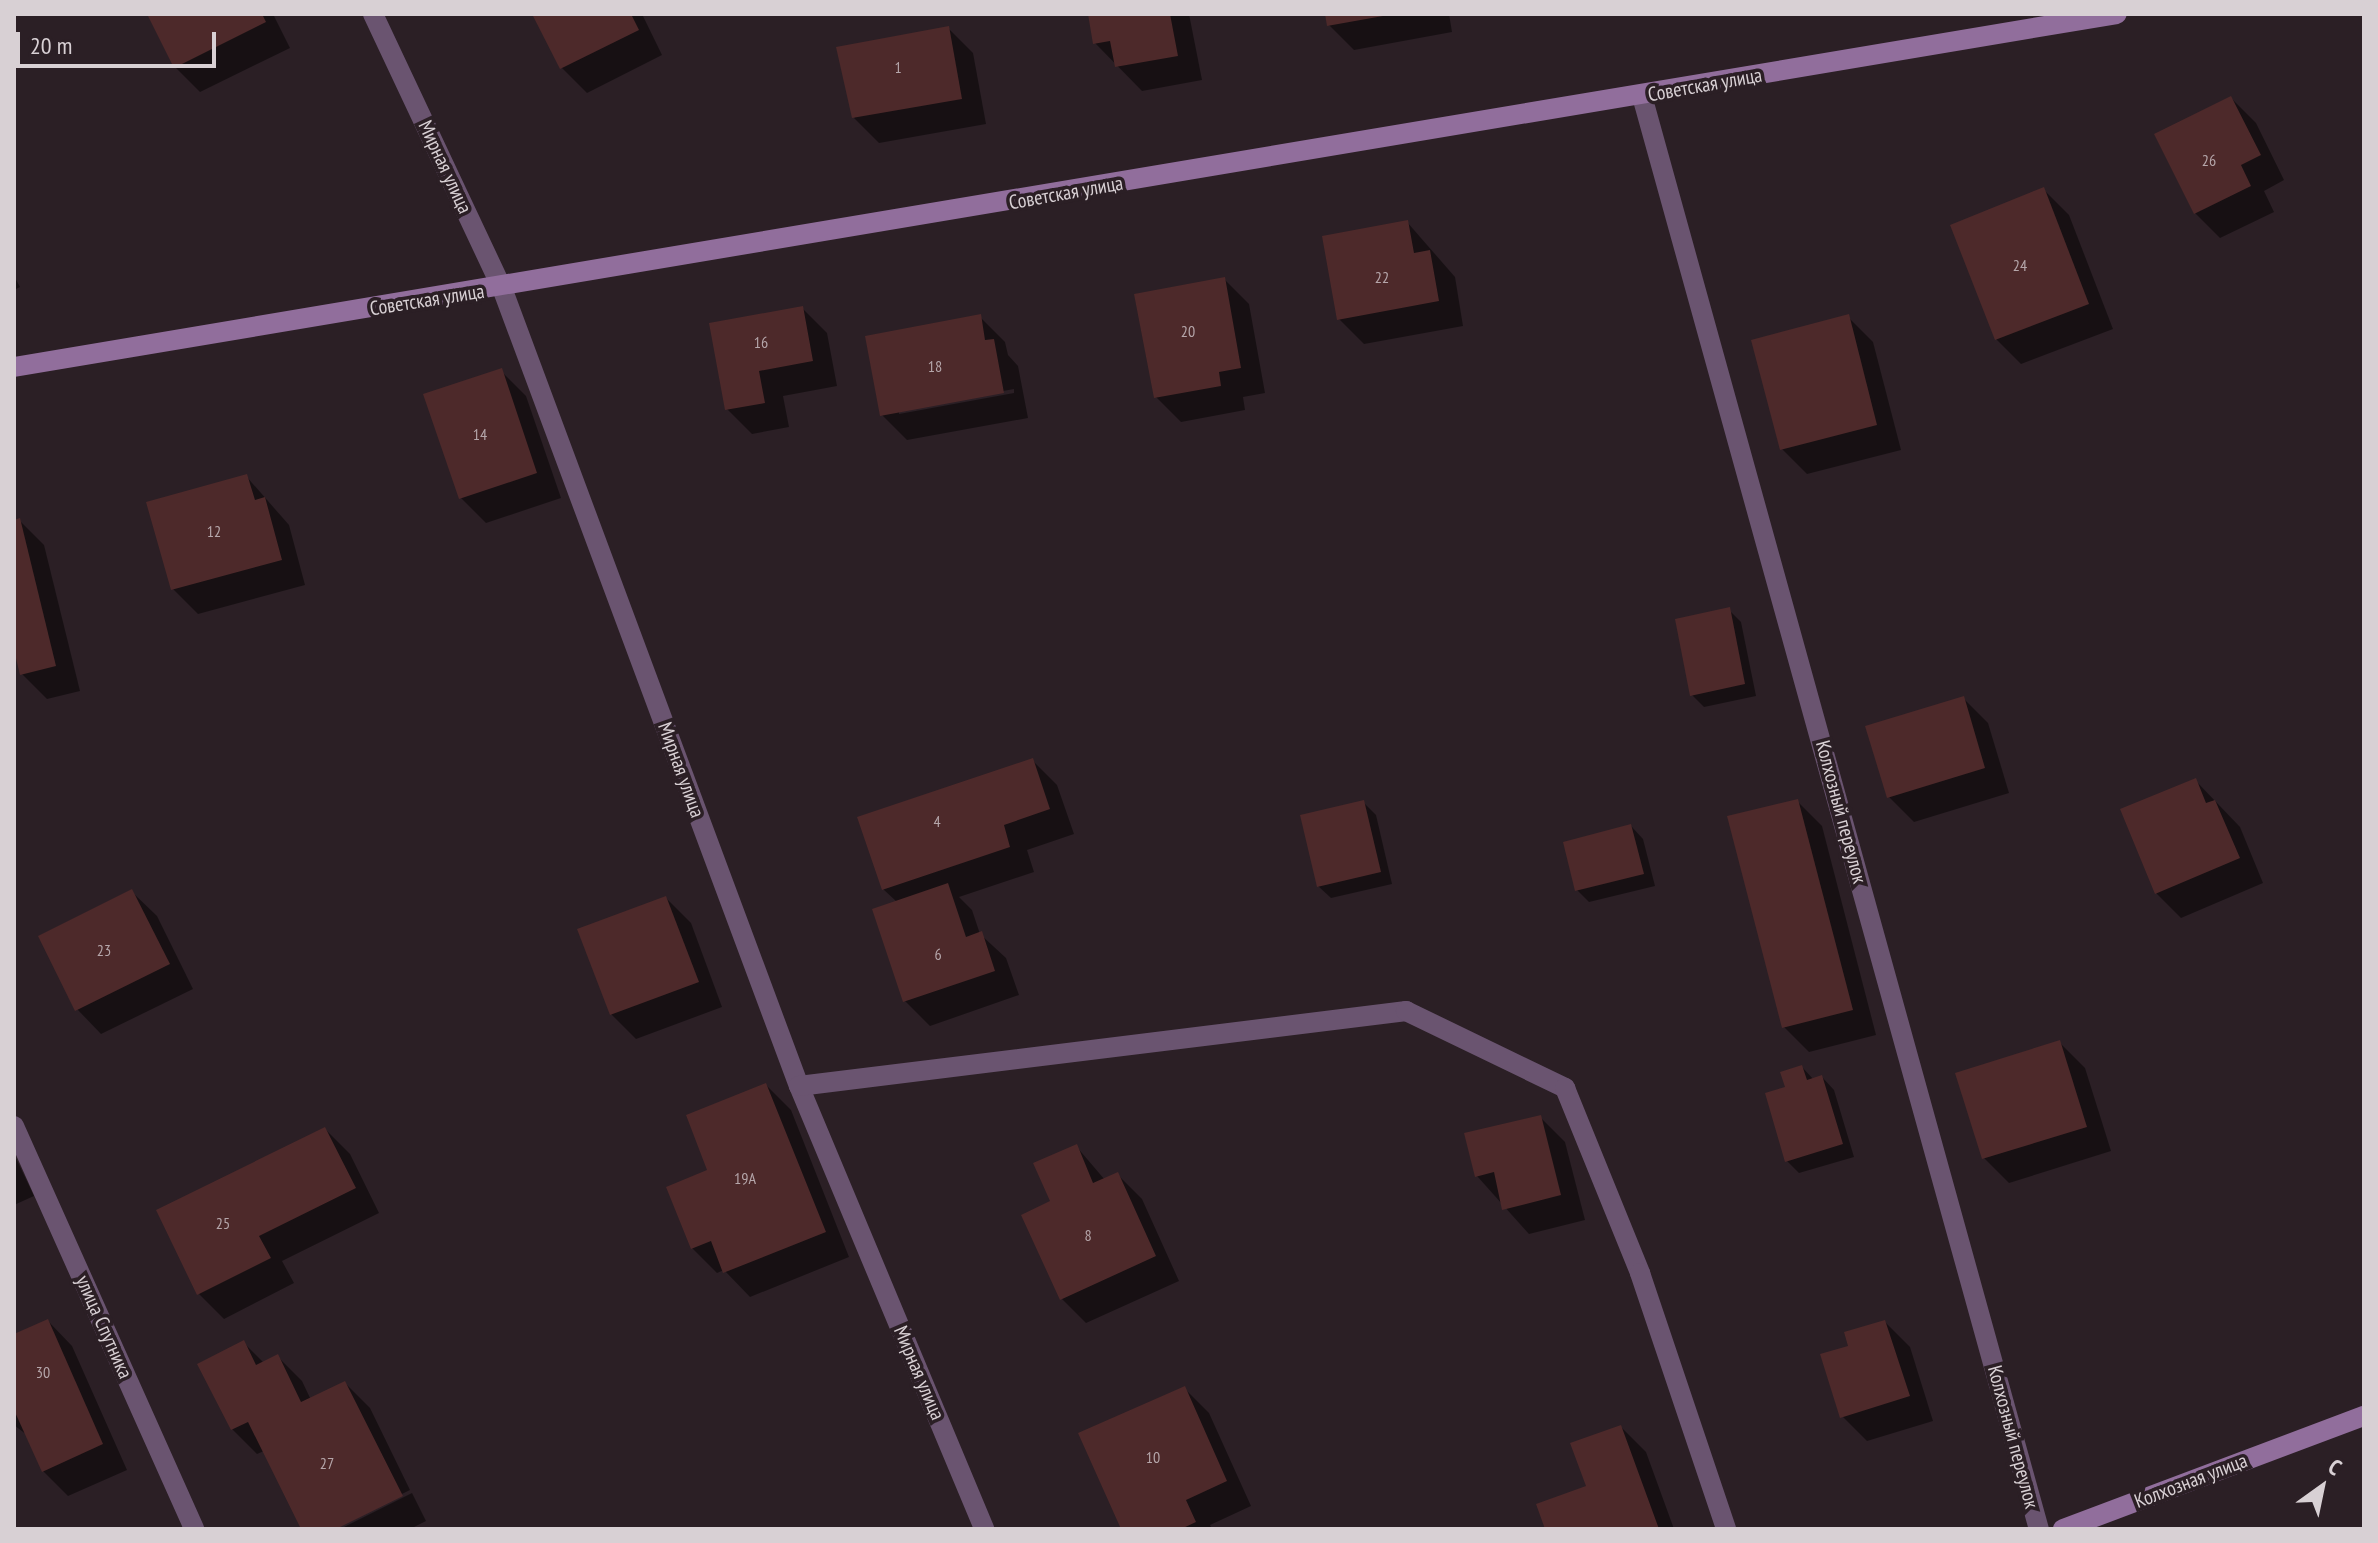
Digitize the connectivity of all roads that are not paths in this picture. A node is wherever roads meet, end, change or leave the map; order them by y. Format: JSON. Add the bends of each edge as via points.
{"nodes":[{"id":1,"x":373,"y":14,"type":"edge"},
{"id":2,"x":2117,"y":14,"type":"edge"},
{"id":3,"x":1642,"y":96,"type":"junction"},
{"id":4,"x":502,"y":288,"type":"junction"},
{"id":5,"x":14,"y":367,"type":"edge"},
{"id":6,"x":799,"y":1086,"type":"junction"},
{"id":7,"x":14,"y":1126,"type":"edge"},
{"id":8,"x":2364,"y":1416,"type":"edge"},
{"id":9,"x":194,"y":1529,"type":"edge"},
{"id":10,"x":984,"y":1529,"type":"edge"},
{"id":11,"x":1726,"y":1529,"type":"edge"},
{"id":12,"x":2039,"y":1529,"type":"edge"},
{"id":13,"x":2063,"y":1529,"type":"edge"}],
"edges":[{"from":1,"to":4,"type":"street","name":"Мирная улица"},
{"from":2,"to":3,"type":"street","name":"Советская улица"},
{"from":3,"to":4,"type":"street","name":"Советская улица"},
{"from":3,"to":12,"type":"street","name":"Колхозный переулок"},
{"from":4,"to":5,"type":"street","name":"Советская улица"},
{"from":4,"to":6,"type":"street","name":"Мирная улица"},
{"from":6,"to":10,"type":"street","name":"Мирная улица"},
{"from":6,"to":11,"type":"street","via":[[1406,1011],[1565,1088],[1640,1273]]},
{"from":7,"to":9,"type":"street","name":"улица Спутника"},
{"from":8,"to":13,"type":"street","name":"Колхозная улица"}]}
